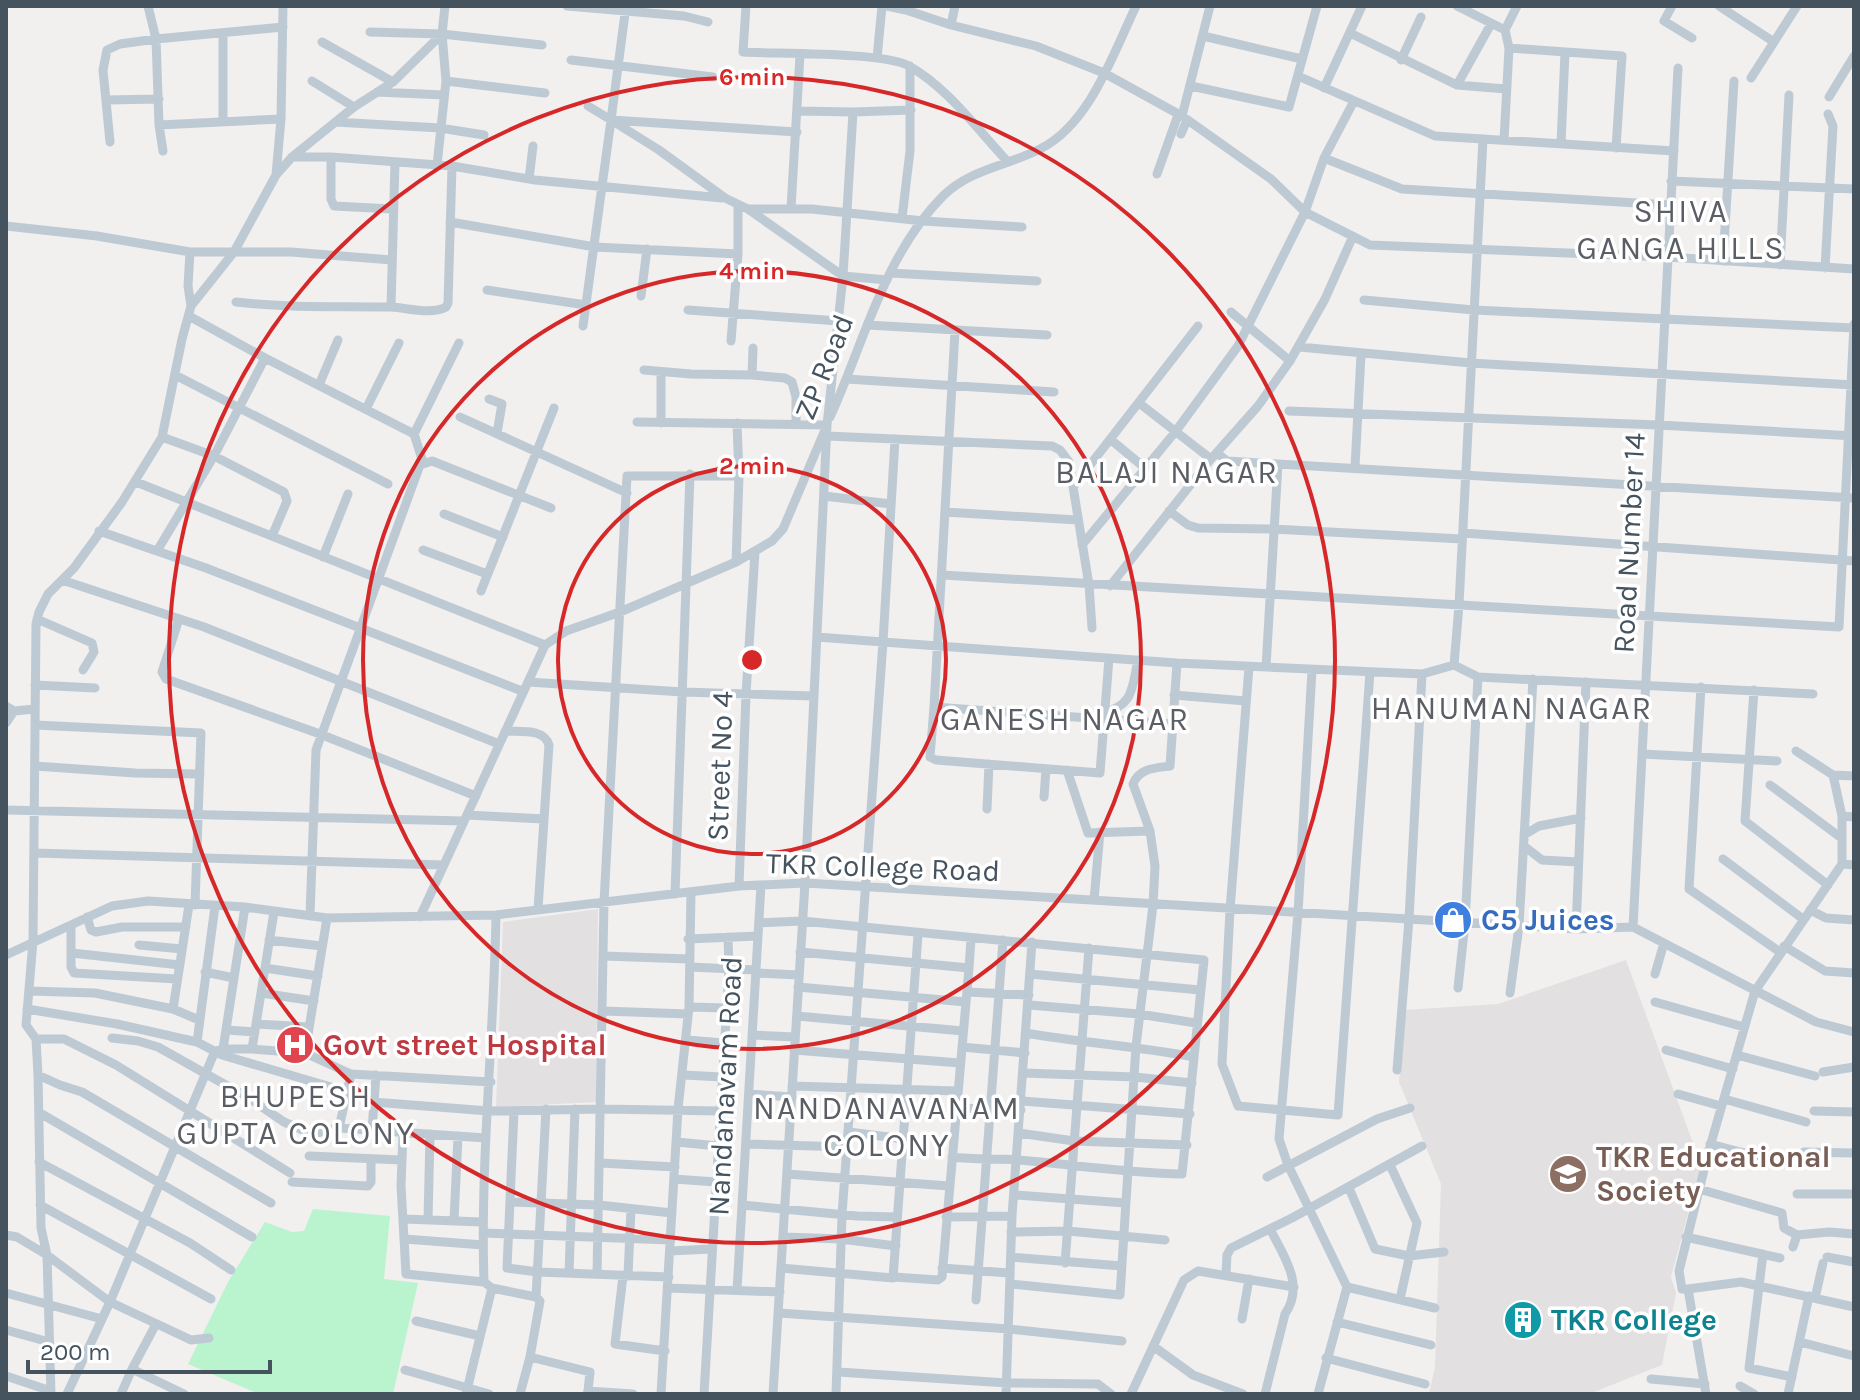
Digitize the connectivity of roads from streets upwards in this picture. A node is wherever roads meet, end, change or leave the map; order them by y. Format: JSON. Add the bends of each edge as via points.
{"nodes":[{"id":1,"x":148,"y":6,"type":"edge"},
{"id":2,"x":283,"y":6,"type":"edge"},
{"id":3,"x":445,"y":6,"type":"edge"},
{"id":4,"x":567,"y":6,"type":"edge"},
{"id":5,"x":746,"y":6,"type":"edge"},
{"id":6,"x":884,"y":6,"type":"edge"},
{"id":7,"x":955,"y":6,"type":"edge"},
{"id":8,"x":1136,"y":6,"type":"edge"},
{"id":9,"x":1210,"y":6,"type":"edge"},
{"id":10,"x":1362,"y":6,"type":"edge"},
{"id":11,"x":1457,"y":6,"type":"edge"},
{"id":12,"x":1517,"y":6,"type":"edge"},
{"id":13,"x":1672,"y":6,"type":"edge"},
{"id":14,"x":1719,"y":6,"type":"edge"},
{"id":15,"x":1797,"y":6,"type":"edge"},
{"id":16,"x":1314,"y":7,"type":"edge"},
{"id":17,"x":907,"y":8,"type":"edge"},
{"id":18,"x":626,"y":9,"type":"edge"},
{"id":19,"x":1421,"y":17,"type":"dead end"},
{"id":20,"x":708,"y":22,"type":"dead end"},
{"id":21,"x":1491,"y":24,"type":"junction"},
{"id":22,"x":951,"y":25,"type":"junction"},
{"id":23,"x":283,"y":27,"type":"junction"},
{"id":24,"x":1505,"y":30,"type":"junction"},
{"id":25,"x":370,"y":32,"type":"dead end"},
{"id":26,"x":1350,"y":33,"type":"junction"},
{"id":27,"x":223,"y":34,"type":"junction"},
{"id":28,"x":442,"y":34,"type":"junction"},
{"id":29,"x":1203,"y":36,"type":"junction"},
{"id":30,"x":1692,"y":38,"type":"dead end"},
{"id":31,"x":156,"y":39,"type":"junction"},
{"id":32,"x":322,"y":42,"type":"dead end"},
{"id":33,"x":1774,"y":42,"type":"junction"},
{"id":34,"x":542,"y":45,"type":"dead end"},
{"id":35,"x":1509,"y":48,"type":"junction"},
{"id":36,"x":1565,"y":52,"type":"junction"},
{"id":37,"x":800,"y":55,"type":"junction"},
{"id":38,"x":1854,"y":57,"type":"edge"},
{"id":39,"x":877,"y":58,"type":"junction"},
{"id":40,"x":1302,"y":59,"type":"junction"},
{"id":41,"x":571,"y":60,"type":"dead end"},
{"id":42,"x":1401,"y":60,"type":"junction"},
{"id":43,"x":618,"y":66,"type":"junction"},
{"id":44,"x":910,"y":66,"type":"junction"},
{"id":45,"x":1678,"y":68,"type":"dead end"},
{"id":46,"x":1104,"y":73,"type":"junction"},
{"id":47,"x":1298,"y":76,"type":"junction"},
{"id":48,"x":713,"y":77,"type":"dead end"},
{"id":49,"x":1751,"y":78,"type":"dead end"},
{"id":50,"x":312,"y":81,"type":"dead end"},
{"id":51,"x":446,"y":81,"type":"junction"},
{"id":52,"x":1734,"y":81,"type":"dead end"},
{"id":53,"x":393,"y":82,"type":"junction"},
{"id":54,"x":1457,"y":85,"type":"junction"},
{"id":55,"x":1191,"y":86,"type":"junction"},
{"id":56,"x":1324,"y":88,"type":"junction"},
{"id":57,"x":1506,"y":89,"type":"junction"},
{"id":58,"x":374,"y":92,"type":"junction"},
{"id":59,"x":545,"y":93,"type":"dead end"},
{"id":60,"x":444,"y":95,"type":"junction"},
{"id":61,"x":1789,"y":95,"type":"dead end"},
{"id":62,"x":1829,"y":97,"type":"dead end"},
{"id":63,"x":159,"y":99,"type":"junction"},
{"id":64,"x":106,"y":100,"type":"junction"},
{"id":65,"x":1354,"y":101,"type":"junction"},
{"id":66,"x":588,"y":106,"type":"dead end"},
{"id":67,"x":354,"y":107,"type":"junction"},
{"id":68,"x":911,"y":110,"type":"junction"},
{"id":69,"x":798,"y":111,"type":"junction"},
{"id":70,"x":853,"y":112,"type":"junction"},
{"id":71,"x":1828,"y":114,"type":"dead end"},
{"id":72,"x":1182,"y":117,"type":"junction"},
{"id":73,"x":281,"y":119,"type":"junction"},
{"id":74,"x":611,"y":120,"type":"junction"},
{"id":75,"x":223,"y":122,"type":"junction"},
{"id":76,"x":335,"y":122,"type":"junction"},
{"id":77,"x":159,"y":125,"type":"junction"},
{"id":78,"x":440,"y":128,"type":"junction"},
{"id":79,"x":797,"y":132,"type":"junction"},
{"id":80,"x":1181,"y":134,"type":"dead end"},
{"id":81,"x":484,"y":135,"type":"dead end"},
{"id":82,"x":1483,"y":139,"type":"junction"},
{"id":83,"x":1504,"y":140,"type":"junction"},
{"id":84,"x":110,"y":142,"type":"dead end"},
{"id":85,"x":1561,"y":144,"type":"junction"},
{"id":86,"x":533,"y":146,"type":"dead end"},
{"id":87,"x":1616,"y":148,"type":"junction"},
{"id":88,"x":163,"y":151,"type":"dead end"},
{"id":89,"x":1674,"y":151,"type":"junction"},
{"id":90,"x":292,"y":157,"type":"junction"},
{"id":91,"x":331,"y":157,"type":"junction"},
{"id":92,"x":1324,"y":158,"type":"junction"},
{"id":93,"x":1007,"y":161,"type":"junction"},
{"id":94,"x":395,"y":162,"type":"junction"},
{"id":95,"x":437,"y":165,"type":"junction"},
{"id":96,"x":452,"y":166,"type":"junction"},
{"id":97,"x":1157,"y":174,"type":"dead end"},
{"id":98,"x":276,"y":175,"type":"junction"},
{"id":99,"x":529,"y":179,"type":"junction"},
{"id":100,"x":1671,"y":181,"type":"junction"},
{"id":101,"x":1728,"y":184,"type":"junction"},
{"id":102,"x":603,"y":186,"type":"junction"},
{"id":103,"x":1784,"y":187,"type":"junction"},
{"id":104,"x":1829,"y":188,"type":"junction"},
{"id":105,"x":1854,"y":189,"type":"edge"},
{"id":106,"x":1479,"y":194,"type":"junction"},
{"id":107,"x":725,"y":198,"type":"junction"},
{"id":108,"x":1670,"y":205,"type":"junction"},
{"id":109,"x":743,"y":207,"type":"junction"},
{"id":110,"x":791,"y":208,"type":"junction"},
{"id":111,"x":392,"y":209,"type":"junction"},
{"id":112,"x":1305,"y":212,"type":"junction"},
{"id":113,"x":848,"y":213,"type":"junction"},
{"id":114,"x":902,"y":218,"type":"junction"},
{"id":115,"x":923,"y":221,"type":"junction"},
{"id":116,"x":450,"y":222,"type":"junction"},
{"id":117,"x":6,"y":226,"type":"edge"},
{"id":118,"x":1022,"y":227,"type":"dead end"},
{"id":119,"x":1353,"y":236,"type":"junction"},
{"id":120,"x":595,"y":247,"type":"junction"},
{"id":121,"x":647,"y":249,"type":"junction"},
{"id":122,"x":1476,"y":251,"type":"junction"},
{"id":123,"x":190,"y":252,"type":"junction"},
{"id":124,"x":234,"y":252,"type":"junction"},
{"id":125,"x":738,"y":254,"type":"junction"},
{"id":126,"x":1667,"y":257,"type":"junction"},
{"id":127,"x":392,"y":260,"type":"junction"},
{"id":128,"x":1723,"y":261,"type":"junction"},
{"id":129,"x":1780,"y":265,"type":"junction"},
{"id":130,"x":1825,"y":268,"type":"junction"},
{"id":131,"x":1854,"y":269,"type":"edge"},
{"id":132,"x":843,"y":276,"type":"junction"},
{"id":133,"x":889,"y":276,"type":"junction"},
{"id":134,"x":1037,"y":281,"type":"dead end"},
{"id":135,"x":487,"y":290,"type":"dead end"},
{"id":136,"x":641,"y":296,"type":"dead end"},
{"id":137,"x":1364,"y":300,"type":"dead end"},
{"id":138,"x":236,"y":302,"type":"dead end"},
{"id":139,"x":586,"y":305,"type":"junction"},
{"id":140,"x":391,"y":307,"type":"junction"},
{"id":141,"x":688,"y":310,"type":"dead end"},
{"id":142,"x":1474,"y":310,"type":"junction"},
{"id":143,"x":190,"y":311,"type":"junction"},
{"id":144,"x":1231,"y":312,"type":"dead end"},
{"id":145,"x":733,"y":313,"type":"junction"},
{"id":146,"x":1664,"y":318,"type":"junction"},
{"id":147,"x":839,"y":321,"type":"junction"},
{"id":148,"x":867,"y":325,"type":"junction"},
{"id":149,"x":583,"y":326,"type":"dead end"},
{"id":150,"x":1198,"y":326,"type":"dead end"},
{"id":151,"x":1248,"y":326,"type":"junction"},
{"id":152,"x":1854,"y":327,"type":"edge"},
{"id":153,"x":955,"y":331,"type":"junction"},
{"id":154,"x":1047,"y":335,"type":"dead end"},
{"id":155,"x":338,"y":340,"type":"dead end"},
{"id":156,"x":731,"y":341,"type":"dead end"},
{"id":157,"x":399,"y":343,"type":"dead end"},
{"id":158,"x":459,"y":343,"type":"dead end"},
{"id":159,"x":1299,"y":347,"type":"junction"},
{"id":160,"x":753,"y":348,"type":"dead end"},
{"id":161,"x":1361,"y":355,"type":"junction"},
{"id":162,"x":265,"y":358,"type":"junction"},
{"id":163,"x":1290,"y":361,"type":"junction"},
{"id":164,"x":1471,"y":363,"type":"junction"},
{"id":165,"x":644,"y":370,"type":"dead end"},
{"id":166,"x":661,"y":372,"type":"junction"},
{"id":167,"x":1661,"y":374,"type":"junction"},
{"id":168,"x":175,"y":375,"type":"junction"},
{"id":169,"x":752,"y":375,"type":"junction"},
{"id":170,"x":846,"y":379,"type":"junction"},
{"id":171,"x":1852,"y":384,"type":"edge"},
{"id":172,"x":319,"y":385,"type":"junction"},
{"id":173,"x":953,"y":387,"type":"junction"},
{"id":174,"x":1054,"y":392,"type":"dead end"},
{"id":175,"x":489,"y":399,"type":"dead end"},
{"id":176,"x":1139,"y":403,"type":"junction"},
{"id":177,"x":239,"y":407,"type":"junction"},
{"id":178,"x":554,"y":408,"type":"dead end"},
{"id":179,"x":366,"y":409,"type":"junction"},
{"id":180,"x":1289,"y":411,"type":"dead end"},
{"id":181,"x":1356,"y":415,"type":"junction"},
{"id":182,"x":460,"y":417,"type":"dead end"},
{"id":183,"x":1469,"y":419,"type":"junction"},
{"id":184,"x":637,"y":422,"type":"dead end"},
{"id":185,"x":661,"y":423,"type":"junction"},
{"id":186,"x":737,"y":423,"type":"junction"},
{"id":187,"x":796,"y":424,"type":"junction"},
{"id":188,"x":827,"y":425,"type":"junction"},
{"id":189,"x":1659,"y":425,"type":"junction"},
{"id":190,"x":1176,"y":431,"type":"junction"},
{"id":191,"x":497,"y":433,"type":"junction"},
{"id":192,"x":414,"y":434,"type":"junction"},
{"id":193,"x":827,"y":436,"type":"junction"},
{"id":194,"x":1851,"y":436,"type":"edge"},
{"id":195,"x":162,"y":437,"type":"junction"},
{"id":196,"x":895,"y":439,"type":"junction"},
{"id":197,"x":1110,"y":439,"type":"junction"},
{"id":198,"x":949,"y":442,"type":"junction"},
{"id":199,"x":537,"y":451,"type":"junction"},
{"id":200,"x":214,"y":456,"type":"junction"},
{"id":201,"x":1214,"y":456,"type":"junction"},
{"id":202,"x":423,"y":462,"type":"junction"},
{"id":203,"x":1278,"y":464,"type":"junction"},
{"id":204,"x":1355,"y":467,"type":"junction"},
{"id":205,"x":1145,"y":468,"type":"junction"},
{"id":206,"x":690,"y":474,"type":"junction"},
{"id":207,"x":1466,"y":474,"type":"junction"},
{"id":208,"x":739,"y":476,"type":"junction"},
{"id":209,"x":136,"y":482,"type":"junction"},
{"id":210,"x":388,"y":484,"type":"dead end"},
{"id":211,"x":1655,"y":486,"type":"junction"},
{"id":212,"x":1073,"y":487,"type":"junction"},
{"id":213,"x":627,"y":493,"type":"junction"},
{"id":214,"x":348,"y":494,"type":"dead end"},
{"id":215,"x":521,"y":495,"type":"junction"},
{"id":216,"x":824,"y":496,"type":"junction"},
{"id":217,"x":1850,"y":498,"type":"edge"},
{"id":218,"x":185,"y":502,"type":"junction"},
{"id":219,"x":891,"y":504,"type":"junction"},
{"id":220,"x":551,"y":508,"type":"dead end"},
{"id":221,"x":1169,"y":511,"type":"junction"},
{"id":222,"x":945,"y":512,"type":"junction"},
{"id":223,"x":444,"y":514,"type":"dead end"},
{"id":224,"x":1078,"y":520,"type":"junction"},
{"id":225,"x":1273,"y":529,"type":"junction"},
{"id":226,"x":99,"y":531,"type":"junction"},
{"id":227,"x":272,"y":536,"type":"junction"},
{"id":228,"x":1462,"y":536,"type":"junction"},
{"id":229,"x":503,"y":537,"type":"junction"},
{"id":230,"x":1082,"y":545,"type":"junction"},
{"id":231,"x":1652,"y":549,"type":"junction"},
{"id":232,"x":423,"y":550,"type":"dead end"},
{"id":233,"x":157,"y":551,"type":"junction"},
{"id":234,"x":755,"y":552,"type":"junction"},
{"id":235,"x":323,"y":557,"type":"junction"},
{"id":236,"x":1842,"y":560,"type":"junction"},
{"id":237,"x":1854,"y":561,"type":"edge"},
{"id":238,"x":736,"y":562,"type":"junction"},
{"id":239,"x":487,"y":574,"type":"junction"},
{"id":240,"x":942,"y":575,"type":"junction"},
{"id":241,"x":379,"y":579,"type":"junction"},
{"id":242,"x":62,"y":580,"type":"junction"},
{"id":243,"x":687,"y":582,"type":"junction"},
{"id":244,"x":1089,"y":585,"type":"junction"},
{"id":245,"x":1110,"y":586,"type":"junction"},
{"id":246,"x":481,"y":591,"type":"dead end"},
{"id":247,"x":1271,"y":595,"type":"junction"},
{"id":248,"x":1459,"y":605,"type":"junction"},
{"id":249,"x":620,"y":612,"type":"junction"},
{"id":250,"x":1649,"y":616,"type":"junction"},
{"id":251,"x":37,"y":619,"type":"junction"},
{"id":252,"x":179,"y":619,"type":"junction"},
{"id":253,"x":361,"y":628,"type":"junction"},
{"id":254,"x":1092,"y":628,"type":"dead end"},
{"id":255,"x":817,"y":637,"type":"junction"},
{"id":256,"x":883,"y":642,"type":"junction"},
{"id":257,"x":545,"y":645,"type":"junction"},
{"id":258,"x":937,"y":646,"type":"junction"},
{"id":259,"x":1109,"y":658,"type":"junction"},
{"id":260,"x":1138,"y":660,"type":"junction"},
{"id":261,"x":1177,"y":663,"type":"junction"},
{"id":262,"x":1454,"y":665,"type":"junction"},
{"id":263,"x":1249,"y":667,"type":"junction"},
{"id":264,"x":1266,"y":667,"type":"junction"},
{"id":265,"x":83,"y":670,"type":"dead end"},
{"id":266,"x":1312,"y":670,"type":"junction"},
{"id":267,"x":1370,"y":672,"type":"junction"},
{"id":268,"x":1422,"y":674,"type":"junction"},
{"id":269,"x":1478,"y":677,"type":"junction"},
{"id":270,"x":1533,"y":679,"type":"junction"},
{"id":271,"x":341,"y":682,"type":"junction"},
{"id":272,"x":1586,"y":682,"type":"junction"},
{"id":273,"x":1645,"y":684,"type":"junction"},
{"id":274,"x":35,"y":685,"type":"junction"},
{"id":275,"x":525,"y":686,"type":"junction"},
{"id":276,"x":1701,"y":687,"type":"junction"},
{"id":277,"x":95,"y":688,"type":"dead end"},
{"id":278,"x":617,"y":688,"type":"junction"},
{"id":279,"x":1754,"y":690,"type":"junction"},
{"id":280,"x":683,"y":692,"type":"junction"},
{"id":281,"x":746,"y":694,"type":"junction"},
{"id":282,"x":1813,"y":694,"type":"dead end"},
{"id":283,"x":1174,"y":695,"type":"junction"},
{"id":284,"x":814,"y":696,"type":"junction"},
{"id":285,"x":1246,"y":701,"type":"junction"},
{"id":286,"x":934,"y":707,"type":"junction"},
{"id":287,"x":10,"y":709,"type":"edge"},
{"id":288,"x":35,"y":709,"type":"junction"},
{"id":289,"x":1103,"y":716,"type":"junction"},
{"id":290,"x":6,"y":723,"type":"edge"},
{"id":291,"x":1172,"y":724,"type":"junction"},
{"id":292,"x":35,"y":725,"type":"junction"},
{"id":293,"x":505,"y":731,"type":"junction"},
{"id":294,"x":320,"y":734,"type":"junction"},
{"id":295,"x":499,"y":744,"type":"junction"},
{"id":296,"x":1796,"y":751,"type":"dead end"},
{"id":297,"x":1642,"y":754,"type":"junction"},
{"id":298,"x":1697,"y":757,"type":"junction"},
{"id":299,"x":1749,"y":761,"type":"junction"},
{"id":300,"x":1777,"y":761,"type":"dead end"},
{"id":301,"x":989,"y":764,"type":"junction"},
{"id":302,"x":35,"y":766,"type":"junction"},
{"id":303,"x":1046,"y":769,"type":"junction"},
{"id":304,"x":1067,"y":770,"type":"junction"},
{"id":305,"x":200,"y":774,"type":"junction"},
{"id":306,"x":1833,"y":775,"type":"junction"},
{"id":307,"x":1854,"y":776,"type":"edge"},
{"id":308,"x":1770,"y":785,"type":"dead end"},
{"id":309,"x":476,"y":796,"type":"junction"},
{"id":310,"x":1044,"y":797,"type":"dead end"},
{"id":311,"x":34,"y":809,"type":"junction"},
{"id":312,"x":987,"y":809,"type":"dead end"},
{"id":313,"x":6,"y":810,"type":"edge"},
{"id":314,"x":198,"y":816,"type":"junction"},
{"id":315,"x":1842,"y":816,"type":"junction"},
{"id":316,"x":1854,"y":817,"type":"edge"},
{"id":317,"x":315,"y":818,"type":"junction"},
{"id":318,"x":466,"y":818,"type":"junction"},
{"id":319,"x":1581,"y":818,"type":"junction"},
{"id":320,"x":544,"y":819,"type":"junction"},
{"id":321,"x":1150,"y":831,"type":"junction"},
{"id":322,"x":1100,"y":832,"type":"junction"},
{"id":323,"x":1524,"y":835,"type":"junction"},
{"id":324,"x":1840,"y":837,"type":"junction"},
{"id":325,"x":1524,"y":846,"type":"junction"},
{"id":326,"x":34,"y":853,"type":"junction"},
{"id":327,"x":196,"y":859,"type":"junction"},
{"id":328,"x":313,"y":859,"type":"junction"},
{"id":329,"x":1723,"y":859,"type":"dead end"},
{"id":330,"x":1578,"y":862,"type":"junction"},
{"id":331,"x":1842,"y":864,"type":"junction"},
{"id":332,"x":444,"y":865,"type":"junction"},
{"id":333,"x":1854,"y":865,"type":"edge"},
{"id":334,"x":805,"y":883,"type":"junction"},
{"id":335,"x":761,"y":885,"type":"junction"},
{"id":336,"x":1828,"y":885,"type":"junction"},
{"id":337,"x":739,"y":886,"type":"junction"},
{"id":338,"x":867,"y":887,"type":"junction"},
{"id":339,"x":691,"y":892,"type":"junction"},
{"id":340,"x":675,"y":894,"type":"junction"},
{"id":341,"x":1094,"y":900,"type":"junction"},
{"id":342,"x":604,"y":902,"type":"junction"},
{"id":343,"x":192,"y":905,"type":"junction"},
{"id":344,"x":1153,"y":905,"type":"junction"},
{"id":345,"x":215,"y":906,"type":"junction"},
{"id":346,"x":245,"y":907,"type":"junction"},
{"id":347,"x":538,"y":909,"type":"junction"},
{"id":348,"x":1230,"y":910,"type":"junction"},
{"id":349,"x":1810,"y":910,"type":"junction"},
{"id":350,"x":274,"y":912,"type":"junction"},
{"id":351,"x":1298,"y":913,"type":"junction"},
{"id":352,"x":496,"y":915,"type":"junction"},
{"id":353,"x":310,"y":916,"type":"junction"},
{"id":354,"x":1352,"y":916,"type":"junction"},
{"id":355,"x":87,"y":917,"type":"junction"},
{"id":356,"x":420,"y":917,"type":"junction"},
{"id":357,"x":327,"y":918,"type":"junction"},
{"id":358,"x":1409,"y":919,"type":"junction"},
{"id":359,"x":1803,"y":919,"type":"junction"},
{"id":360,"x":1854,"y":920,"type":"edge"},
{"id":361,"x":802,"y":921,"type":"junction"},
{"id":362,"x":759,"y":923,"type":"junction"},
{"id":363,"x":1465,"y":923,"type":"junction"},
{"id":364,"x":71,"y":926,"type":"junction"},
{"id":365,"x":1519,"y":926,"type":"junction"},
{"id":366,"x":186,"y":927,"type":"junction"},
{"id":367,"x":1633,"y":927,"type":"junction"},
{"id":368,"x":862,"y":928,"type":"junction"},
{"id":369,"x":1576,"y":929,"type":"junction"},
{"id":370,"x":918,"y":935,"type":"junction"},
{"id":371,"x":758,"y":936,"type":"junction"},
{"id":372,"x":728,"y":937,"type":"junction"},
{"id":373,"x":688,"y":939,"type":"junction"},
{"id":374,"x":971,"y":939,"type":"junction"},
{"id":375,"x":269,"y":940,"type":"junction"},
{"id":376,"x":1003,"y":940,"type":"junction"},
{"id":377,"x":33,"y":941,"type":"junction"},
{"id":378,"x":1032,"y":942,"type":"junction"},
{"id":379,"x":1664,"y":943,"type":"junction"},
{"id":380,"x":139,"y":945,"type":"dead end"},
{"id":381,"x":322,"y":946,"type":"junction"},
{"id":382,"x":1089,"y":948,"type":"junction"},
{"id":383,"x":182,"y":949,"type":"junction"},
{"id":384,"x":1782,"y":949,"type":"junction"},
{"id":385,"x":800,"y":952,"type":"junction"},
{"id":386,"x":72,"y":953,"type":"junction"},
{"id":387,"x":1145,"y":954,"type":"junction"},
{"id":388,"x":6,"y":955,"type":"edge"},
{"id":389,"x":603,"y":956,"type":"junction"},
{"id":390,"x":860,"y":959,"type":"junction"},
{"id":391,"x":690,"y":963,"type":"junction"},
{"id":392,"x":915,"y":963,"type":"junction"},
{"id":393,"x":180,"y":965,"type":"junction"},
{"id":394,"x":265,"y":968,"type":"junction"},
{"id":395,"x":729,"y":968,"type":"junction"},
{"id":396,"x":969,"y":968,"type":"junction"},
{"id":397,"x":205,"y":972,"type":"junction"},
{"id":398,"x":756,"y":972,"type":"junction"},
{"id":399,"x":1854,"y":973,"type":"edge"},
{"id":400,"x":1030,"y":974,"type":"junction"},
{"id":401,"x":1655,"y":974,"type":"dead end"},
{"id":402,"x":799,"y":975,"type":"junction"},
{"id":403,"x":318,"y":976,"type":"junction"},
{"id":404,"x":234,"y":978,"type":"junction"},
{"id":405,"x":177,"y":979,"type":"junction"},
{"id":406,"x":1086,"y":979,"type":"junction"},
{"id":407,"x":1143,"y":985,"type":"junction"},
{"id":408,"x":798,"y":987,"type":"junction"},
{"id":409,"x":1458,"y":988,"type":"dead end"},
{"id":410,"x":1200,"y":990,"type":"junction"},
{"id":411,"x":30,"y":991,"type":"junction"},
{"id":412,"x":1755,"y":991,"type":"junction"},
{"id":413,"x":859,"y":992,"type":"junction"},
{"id":414,"x":261,"y":993,"type":"junction"},
{"id":415,"x":1510,"y":993,"type":"dead end"},
{"id":416,"x":999,"y":994,"type":"junction"},
{"id":417,"x":913,"y":996,"type":"junction"},
{"id":418,"x":966,"y":997,"type":"junction"},
{"id":419,"x":1029,"y":1000,"type":"junction"},
{"id":420,"x":314,"y":1001,"type":"junction"},
{"id":421,"x":1655,"y":1002,"type":"dead end"},
{"id":422,"x":726,"y":1008,"type":"junction"},
{"id":423,"x":27,"y":1009,"type":"junction"},
{"id":424,"x":173,"y":1009,"type":"junction"},
{"id":425,"x":688,"y":1010,"type":"junction"},
{"id":426,"x":603,"y":1011,"type":"junction"},
{"id":427,"x":1084,"y":1011,"type":"junction"},
{"id":428,"x":1139,"y":1014,"type":"junction"},
{"id":429,"x":797,"y":1016,"type":"junction"},
{"id":430,"x":199,"y":1020,"type":"junction"},
{"id":431,"x":857,"y":1020,"type":"junction"},
{"id":432,"x":1196,"y":1023,"type":"junction"},
{"id":433,"x":910,"y":1025,"type":"junction"},
{"id":434,"x":309,"y":1027,"type":"junction"},
{"id":435,"x":1744,"y":1027,"type":"junction"},
{"id":436,"x":256,"y":1028,"type":"junction"},
{"id":437,"x":227,"y":1030,"type":"junction"},
{"id":438,"x":963,"y":1031,"type":"junction"},
{"id":439,"x":1854,"y":1032,"type":"edge"},
{"id":440,"x":1026,"y":1033,"type":"junction"},
{"id":441,"x":752,"y":1035,"type":"junction"},
{"id":442,"x":795,"y":1037,"type":"junction"},
{"id":443,"x":112,"y":1038,"type":"dead end"},
{"id":444,"x":36,"y":1039,"type":"junction"},
{"id":445,"x":687,"y":1040,"type":"junction"},
{"id":446,"x":197,"y":1042,"type":"junction"},
{"id":447,"x":724,"y":1043,"type":"junction"},
{"id":448,"x":1082,"y":1043,"type":"junction"},
{"id":449,"x":1136,"y":1046,"type":"junction"},
{"id":450,"x":962,"y":1047,"type":"junction"},
{"id":451,"x":252,"y":1049,"type":"junction"},
{"id":452,"x":219,"y":1050,"type":"junction"},
{"id":453,"x":794,"y":1050,"type":"junction"},
{"id":454,"x":995,"y":1050,"type":"junction"},
{"id":455,"x":1666,"y":1050,"type":"dead end"},
{"id":456,"x":305,"y":1053,"type":"junction"},
{"id":457,"x":1025,"y":1053,"type":"junction"},
{"id":458,"x":854,"y":1055,"type":"junction"},
{"id":459,"x":1737,"y":1055,"type":"junction"},
{"id":460,"x":1194,"y":1057,"type":"junction"},
{"id":461,"x":908,"y":1059,"type":"junction"},
{"id":462,"x":960,"y":1063,"type":"junction"},
{"id":463,"x":1854,"y":1067,"type":"edge"},
{"id":464,"x":1733,"y":1069,"type":"junction"},
{"id":465,"x":1397,"y":1070,"type":"dead end"},
{"id":466,"x":1024,"y":1073,"type":"junction"},
{"id":467,"x":351,"y":1074,"type":"junction"},
{"id":468,"x":38,"y":1075,"type":"junction"},
{"id":469,"x":206,"y":1075,"type":"junction"},
{"id":470,"x":376,"y":1075,"type":"junction"},
{"id":471,"x":684,"y":1075,"type":"junction"},
{"id":472,"x":1081,"y":1075,"type":"junction"},
{"id":473,"x":722,"y":1077,"type":"junction"},
{"id":474,"x":1135,"y":1077,"type":"junction"},
{"id":475,"x":491,"y":1082,"type":"junction"},
{"id":476,"x":1192,"y":1083,"type":"junction"},
{"id":477,"x":792,"y":1086,"type":"junction"},
{"id":478,"x":851,"y":1089,"type":"junction"},
{"id":479,"x":906,"y":1089,"type":"junction"},
{"id":480,"x":958,"y":1091,"type":"junction"},
{"id":481,"x":348,"y":1092,"type":"junction"},
{"id":482,"x":749,"y":1094,"type":"junction"},
{"id":483,"x":1678,"y":1094,"type":"dead end"},
{"id":484,"x":792,"y":1097,"type":"junction"},
{"id":485,"x":373,"y":1102,"type":"junction"},
{"id":486,"x":1078,"y":1103,"type":"junction"},
{"id":487,"x":1722,"y":1103,"type":"junction"},
{"id":488,"x":1022,"y":1105,"type":"junction"},
{"id":489,"x":1132,"y":1107,"type":"junction"},
{"id":490,"x":956,"y":1108,"type":"junction"},
{"id":491,"x":990,"y":1108,"type":"junction"},
{"id":492,"x":1410,"y":1108,"type":"dead end"},
{"id":493,"x":190,"y":1109,"type":"junction"},
{"id":494,"x":546,"y":1109,"type":"junction"},
{"id":495,"x":575,"y":1109,"type":"junction"},
{"id":496,"x":602,"y":1109,"type":"junction"},
{"id":497,"x":678,"y":1109,"type":"junction"},
{"id":498,"x":1283,"y":1110,"type":"junction"},
{"id":499,"x":489,"y":1111,"type":"junction"},
{"id":500,"x":514,"y":1111,"type":"junction"},
{"id":501,"x":720,"y":1111,"type":"junction"},
{"id":502,"x":1814,"y":1111,"type":"dead end"},
{"id":503,"x":1854,"y":1112,"type":"edge"},
{"id":504,"x":40,"y":1113,"type":"junction"},
{"id":505,"x":1190,"y":1114,"type":"junction"},
{"id":506,"x":1806,"y":1122,"type":"dead end"},
{"id":507,"x":339,"y":1128,"type":"junction"},
{"id":508,"x":372,"y":1130,"type":"junction"},
{"id":509,"x":849,"y":1132,"type":"junction"},
{"id":510,"x":403,"y":1133,"type":"junction"},
{"id":511,"x":1019,"y":1133,"type":"junction"},
{"id":512,"x":430,"y":1134,"type":"junction"},
{"id":513,"x":458,"y":1136,"type":"junction"},
{"id":514,"x":486,"y":1138,"type":"junction"},
{"id":515,"x":904,"y":1139,"type":"junction"},
{"id":516,"x":1074,"y":1141,"type":"junction"},
{"id":517,"x":677,"y":1142,"type":"junction"},
{"id":518,"x":1129,"y":1142,"type":"junction"},
{"id":519,"x":746,"y":1144,"type":"junction"},
{"id":520,"x":1710,"y":1144,"type":"junction"},
{"id":521,"x":789,"y":1145,"type":"junction"},
{"id":522,"x":1187,"y":1145,"type":"junction"},
{"id":523,"x":175,"y":1146,"type":"junction"},
{"id":524,"x":718,"y":1146,"type":"junction"},
{"id":525,"x":1422,"y":1146,"type":"dead end"},
{"id":526,"x":848,"y":1147,"type":"junction"},
{"id":527,"x":1804,"y":1152,"type":"dead end"},
{"id":528,"x":1854,"y":1153,"type":"edge"},
{"id":529,"x":309,"y":1156,"type":"dead end"},
{"id":530,"x":952,"y":1157,"type":"junction"},
{"id":531,"x":371,"y":1160,"type":"junction"},
{"id":532,"x":402,"y":1160,"type":"junction"},
{"id":533,"x":1016,"y":1160,"type":"junction"},
{"id":534,"x":986,"y":1161,"type":"junction"},
{"id":535,"x":39,"y":1162,"type":"junction"},
{"id":536,"x":600,"y":1163,"type":"junction"},
{"id":537,"x":1288,"y":1165,"type":"junction"},
{"id":538,"x":1390,"y":1165,"type":"junction"},
{"id":539,"x":1790,"y":1165,"type":"dead end"},
{"id":540,"x":675,"y":1167,"type":"junction"},
{"id":541,"x":1073,"y":1167,"type":"junction"},
{"id":542,"x":1130,"y":1173,"type":"junction"},
{"id":543,"x":787,"y":1174,"type":"junction"},
{"id":544,"x":1267,"y":1177,"type":"dead end"},
{"id":545,"x":674,"y":1179,"type":"junction"},
{"id":546,"x":845,"y":1180,"type":"junction"},
{"id":547,"x":716,"y":1182,"type":"junction"},
{"id":548,"x":160,"y":1183,"type":"junction"},
{"id":549,"x":900,"y":1184,"type":"junction"},
{"id":550,"x":949,"y":1186,"type":"junction"},
{"id":551,"x":1349,"y":1188,"type":"junction"},
{"id":552,"x":1699,"y":1189,"type":"junction"},
{"id":553,"x":1797,"y":1194,"type":"dead end"},
{"id":554,"x":1854,"y":1194,"type":"edge"},
{"id":555,"x":1015,"y":1195,"type":"junction"},
{"id":556,"x":1070,"y":1201,"type":"junction"},
{"id":557,"x":510,"y":1202,"type":"junction"},
{"id":558,"x":271,"y":1203,"type":"dead end"},
{"id":559,"x":541,"y":1203,"type":"junction"},
{"id":560,"x":1125,"y":1203,"type":"junction"},
{"id":561,"x":571,"y":1204,"type":"junction"},
{"id":562,"x":40,"y":1205,"type":"junction"},
{"id":563,"x":599,"y":1205,"type":"junction"},
{"id":564,"x":742,"y":1205,"type":"junction"},
{"id":565,"x":1308,"y":1207,"type":"junction"},
{"id":566,"x":785,"y":1208,"type":"junction"},
{"id":567,"x":631,"y":1209,"type":"junction"},
{"id":568,"x":672,"y":1213,"type":"junction"},
{"id":569,"x":842,"y":1215,"type":"junction"},
{"id":570,"x":982,"y":1216,"type":"junction"},
{"id":571,"x":1012,"y":1216,"type":"junction"},
{"id":572,"x":897,"y":1217,"type":"junction"},
{"id":573,"x":946,"y":1217,"type":"junction"},
{"id":574,"x":145,"y":1219,"type":"junction"},
{"id":575,"x":404,"y":1219,"type":"junction"},
{"id":576,"x":428,"y":1220,"type":"junction"},
{"id":577,"x":454,"y":1220,"type":"junction"},
{"id":578,"x":483,"y":1228,"type":"junction"},
{"id":579,"x":1270,"y":1229,"type":"junction"},
{"id":580,"x":1068,"y":1231,"type":"junction"},
{"id":581,"x":1011,"y":1232,"type":"junction"},
{"id":582,"x":509,"y":1233,"type":"junction"},
{"id":583,"x":1854,"y":1234,"type":"edge"},
{"id":584,"x":6,"y":1235,"type":"edge"},
{"id":585,"x":540,"y":1235,"type":"junction"},
{"id":586,"x":1797,"y":1235,"type":"junction"},
{"id":587,"x":252,"y":1237,"type":"dead end"},
{"id":588,"x":570,"y":1237,"type":"junction"},
{"id":589,"x":783,"y":1237,"type":"junction"},
{"id":590,"x":1125,"y":1237,"type":"junction"},
{"id":591,"x":1686,"y":1237,"type":"junction"},
{"id":592,"x":405,"y":1239,"type":"junction"},
{"id":593,"x":598,"y":1239,"type":"junction"},
{"id":594,"x":629,"y":1239,"type":"junction"},
{"id":595,"x":841,"y":1239,"type":"junction"},
{"id":596,"x":1165,"y":1240,"type":"dead end"},
{"id":597,"x":483,"y":1245,"type":"junction"},
{"id":598,"x":670,"y":1246,"type":"junction"},
{"id":599,"x":896,"y":1246,"type":"junction"},
{"id":600,"x":1793,"y":1247,"type":"dead end"},
{"id":601,"x":711,"y":1249,"type":"junction"},
{"id":602,"x":1444,"y":1252,"type":"dead end"},
{"id":603,"x":129,"y":1253,"type":"junction"},
{"id":604,"x":1763,"y":1254,"type":"junction"},
{"id":605,"x":47,"y":1255,"type":"junction"},
{"id":606,"x":1409,"y":1256,"type":"junction"},
{"id":607,"x":1011,"y":1257,"type":"junction"},
{"id":608,"x":1780,"y":1258,"type":"dead end"},
{"id":609,"x":1854,"y":1262,"type":"edge"},
{"id":610,"x":1065,"y":1263,"type":"junction"},
{"id":611,"x":1122,"y":1266,"type":"junction"},
{"id":612,"x":781,"y":1268,"type":"junction"},
{"id":613,"x":942,"y":1268,"type":"junction"},
{"id":614,"x":231,"y":1270,"type":"dead end"},
{"id":615,"x":978,"y":1270,"type":"junction"},
{"id":616,"x":538,"y":1272,"type":"junction"},
{"id":617,"x":569,"y":1273,"type":"junction"},
{"id":618,"x":1009,"y":1273,"type":"junction"},
{"id":619,"x":597,"y":1274,"type":"junction"},
{"id":620,"x":840,"y":1274,"type":"junction"},
{"id":621,"x":1226,"y":1275,"type":"junction"},
{"id":622,"x":625,"y":1276,"type":"junction"},
{"id":623,"x":669,"y":1277,"type":"junction"},
{"id":624,"x":894,"y":1277,"type":"junction"},
{"id":625,"x":1249,"y":1279,"type":"junction"},
{"id":626,"x":1010,"y":1284,"type":"junction"},
{"id":627,"x":1760,"y":1284,"type":"junction"},
{"id":628,"x":488,"y":1285,"type":"junction"},
{"id":629,"x":1294,"y":1287,"type":"junction"},
{"id":630,"x":1347,"y":1287,"type":"junction"},
{"id":631,"x":668,"y":1288,"type":"junction"},
{"id":632,"x":709,"y":1289,"type":"junction"},
{"id":633,"x":1688,"y":1289,"type":"junction"},
{"id":634,"x":737,"y":1290,"type":"junction"},
{"id":635,"x":780,"y":1292,"type":"junction"},
{"id":636,"x":6,"y":1293,"type":"edge"},
{"id":637,"x":536,"y":1297,"type":"junction"},
{"id":638,"x":1812,"y":1297,"type":"junction"},
{"id":639,"x":211,"y":1299,"type":"dead end"},
{"id":640,"x":1400,"y":1299,"type":"junction"},
{"id":641,"x":976,"y":1300,"type":"dead end"},
{"id":642,"x":110,"y":1302,"type":"junction"},
{"id":643,"x":1854,"y":1304,"type":"edge"},
{"id":644,"x":47,"y":1306,"type":"junction"},
{"id":645,"x":1435,"y":1308,"type":"dead end"},
{"id":646,"x":779,"y":1313,"type":"junction"},
{"id":647,"x":839,"y":1317,"type":"junction"},
{"id":648,"x":102,"y":1319,"type":"junction"},
{"id":649,"x":1242,"y":1319,"type":"dead end"},
{"id":650,"x":416,"y":1321,"type":"dead end"},
{"id":651,"x":1337,"y":1322,"type":"junction"},
{"id":652,"x":156,"y":1324,"type":"junction"},
{"id":653,"x":1009,"y":1329,"type":"junction"},
{"id":654,"x":6,"y":1330,"type":"edge"},
{"id":655,"x":480,"y":1336,"type":"junction"},
{"id":656,"x":209,"y":1338,"type":"dead end"},
{"id":657,"x":1122,"y":1341,"type":"dead end"},
{"id":658,"x":49,"y":1342,"type":"junction"},
{"id":659,"x":1800,"y":1342,"type":"junction"},
{"id":660,"x":1431,"y":1345,"type":"dead end"},
{"id":661,"x":1153,"y":1346,"type":"junction"},
{"id":662,"x":665,"y":1351,"type":"junction"},
{"id":663,"x":1854,"y":1356,"type":"edge"},
{"id":664,"x":530,"y":1357,"type":"junction"},
{"id":665,"x":1326,"y":1358,"type":"junction"},
{"id":666,"x":132,"y":1369,"type":"junction"},
{"id":667,"x":405,"y":1370,"type":"dead end"},
{"id":668,"x":838,"y":1372,"type":"junction"},
{"id":669,"x":6,"y":1376,"type":"edge"},
{"id":670,"x":1792,"y":1377,"type":"junction"},
{"id":671,"x":1651,"y":1379,"type":"dead end"},
{"id":672,"x":1007,"y":1383,"type":"junction"},
{"id":673,"x":1425,"y":1384,"type":"dead end"},
{"id":674,"x":1740,"y":1386,"type":"dead end"},
{"id":675,"x":1706,"y":1389,"type":"edge"},
{"id":676,"x":466,"y":1391,"type":"edge"},
{"id":677,"x":51,"y":1392,"type":"edge"},
{"id":678,"x":588,"y":1392,"type":"edge"},
{"id":679,"x":1321,"y":1393,"type":"edge"},
{"id":680,"x":67,"y":1394,"type":"edge"},
{"id":681,"x":121,"y":1394,"type":"edge"},
{"id":682,"x":184,"y":1394,"type":"edge"},
{"id":683,"x":489,"y":1394,"type":"edge"},
{"id":684,"x":520,"y":1394,"type":"edge"},
{"id":685,"x":633,"y":1394,"type":"edge"},
{"id":686,"x":661,"y":1394,"type":"edge"},
{"id":687,"x":704,"y":1394,"type":"edge"},
{"id":688,"x":773,"y":1394,"type":"edge"},
{"id":689,"x":836,"y":1394,"type":"edge"},
{"id":690,"x":1006,"y":1394,"type":"edge"},
{"id":691,"x":1111,"y":1394,"type":"edge"},
{"id":692,"x":1131,"y":1394,"type":"edge"},
{"id":693,"x":1243,"y":1394,"type":"edge"},
{"id":694,"x":1265,"y":1394,"type":"edge"},
{"id":695,"x":1754,"y":1394,"type":"edge"},
{"id":696,"x":1788,"y":1394,"type":"edge"}],
"edges":[{"from":1,"to":31,"type":"street"},
{"from":2,"to":23,"type":"street"},
{"from":3,"to":28,"type":"street"},
{"from":4,"to":18,"type":"street"},
{"from":5,"to":37,"type":"street","via":[[743,52]]},
{"from":6,"to":17,"type":"street"},
{"from":6,"to":39,"type":"street"},
{"from":7,"to":22,"type":"street"},
{"from":8,"to":46,"type":"street","name":"ZP Road"},
{"from":9,"to":29,"type":"street"},
{"from":10,"to":26,"type":"street"},
{"from":11,"to":21,"type":"street"},
{"from":12,"to":24,"type":"street"},
{"from":13,"to":30,"type":"street","via":[[1664,21]]},
{"from":14,"to":33,"type":"street"},
{"from":15,"to":33,"type":"street"},
{"from":16,"to":40,"type":"street"},
{"from":17,"to":22,"type":"street"},
{"from":18,"to":20,"type":"street"},
{"from":18,"to":43,"type":"street"},
{"from":19,"to":42,"type":"street"},
{"from":21,"to":24,"type":"street"},
{"from":21,"to":54,"type":"street"},
{"from":22,"to":46,"type":"street","via":[[1036,46]]},
{"from":23,"to":27,"type":"street"},
{"from":23,"to":73,"type":"street"},
{"from":24,"to":35,"type":"street"},
{"from":25,"to":28,"type":"street"},
{"from":26,"to":42,"type":"street"},
{"from":26,"to":56,"type":"street"},
{"from":27,"to":31,"type":"street"},
{"from":27,"to":75,"type":"street"},
{"from":28,"to":34,"type":"street"},
{"from":28,"to":51,"type":"street"},
{"from":28,"to":53,"type":"street"},
{"from":29,"to":40,"type":"street"},
{"from":29,"to":55,"type":"street"},
{"from":31,"to":63,"type":"street"},
{"from":31,"to":64,"type":"street","via":[[107,50]]},
{"from":32,"to":53,"type":"street"},
{"from":33,"to":49,"type":"street"},
{"from":35,"to":36,"type":"street"},
{"from":35,"to":57,"type":"street"},
{"from":36,"to":85,"type":"street"},
{"from":36,"to":87,"type":"street","via":[[1622,56]]},
{"from":37,"to":39,"type":"street"},
{"from":37,"to":69,"type":"street"},
{"from":38,"to":62,"type":"street"},
{"from":39,"to":44,"type":"street"},
{"from":40,"to":47,"type":"street"},
{"from":41,"to":43,"type":"street"},
{"from":42,"to":54,"type":"street"},
{"from":43,"to":48,"type":"street"},
{"from":43,"to":74,"type":"street"},
{"from":44,"to":68,"type":"street"},
{"from":44,"to":93,"type":"street","via":[[938,87]]},
{"from":45,"to":89,"type":"street","name":"Road Number 14"},
{"from":46,"to":72,"type":"street"},
{"from":46,"to":93,"type":"street","name":"ZP Road","via":[[1076,122],[1058,138]]},
{"from":47,"to":55,"type":"street","via":[[1289,107]]},
{"from":47,"to":56,"type":"street"},
{"from":50,"to":67,"type":"street"},
{"from":51,"to":59,"type":"street"},
{"from":51,"to":60,"type":"street"},
{"from":52,"to":101,"type":"street"},
{"from":53,"to":58,"type":"street"},
{"from":54,"to":57,"type":"street"},
{"from":55,"to":72,"type":"street"},
{"from":56,"to":65,"type":"street"},
{"from":57,"to":83,"type":"street"},
{"from":58,"to":60,"type":"street"},
{"from":58,"to":67,"type":"street"},
{"from":60,"to":78,"type":"street"},
{"from":61,"to":103,"type":"street"},
{"from":63,"to":64,"type":"street"},
{"from":63,"to":77,"type":"street"},
{"from":64,"to":84,"type":"street"},
{"from":65,"to":82,"type":"street","via":[[1435,136]]},
{"from":65,"to":92,"type":"street"},
{"from":66,"to":74,"type":"street"},
{"from":67,"to":76,"type":"street"},
{"from":68,"to":70,"type":"street"},
{"from":68,"to":114,"type":"street"},
{"from":69,"to":70,"type":"street"},
{"from":69,"to":79,"type":"street"},
{"from":70,"to":113,"type":"street"},
{"from":71,"to":104,"type":"street","via":[[1833,126]]},
{"from":72,"to":80,"type":"street"},
{"from":72,"to":97,"type":"street"},
{"from":72,"to":112,"type":"street","via":[[1271,179]]},
{"from":73,"to":75,"type":"street"},
{"from":73,"to":98,"type":"street"},
{"from":74,"to":79,"type":"street"},
{"from":74,"to":102,"type":"street"},
{"from":74,"to":107,"type":"street"},
{"from":75,"to":77,"type":"street"},
{"from":76,"to":78,"type":"street"},
{"from":76,"to":90,"type":"street"},
{"from":77,"to":88,"type":"street"},
{"from":78,"to":81,"type":"street"},
{"from":78,"to":95,"type":"street"},
{"from":79,"to":110,"type":"street"},
{"from":82,"to":83,"type":"street"},
{"from":82,"to":106,"type":"street"},
{"from":83,"to":85,"type":"street"},
{"from":85,"to":87,"type":"street"},
{"from":86,"to":99,"type":"street"},
{"from":87,"to":89,"type":"street"},
{"from":89,"to":100,"type":"street","name":"Road Number 14"},
{"from":90,"to":91,"type":"street"},
{"from":90,"to":98,"type":"street"},
{"from":91,"to":94,"type":"street"},
{"from":91,"to":111,"type":"street","via":[[334,206]]},
{"from":92,"to":106,"type":"street","via":[[1402,189]]},
{"from":92,"to":112,"type":"street"},
{"from":93,"to":115,"type":"street","name":"ZP Road","via":[[958,182]]},
{"from":94,"to":95,"type":"street"},
{"from":94,"to":111,"type":"street"},
{"from":95,"to":96,"type":"street"},
{"from":96,"to":99,"type":"street"},
{"from":96,"to":116,"type":"street"},
{"from":98,"to":124,"type":"street"},
{"from":99,"to":102,"type":"street"},
{"from":100,"to":101,"type":"street"},
{"from":100,"to":108,"type":"street","name":"Road Number 14"},
{"from":101,"to":103,"type":"street"},
{"from":101,"to":128,"type":"street"},
{"from":102,"to":107,"type":"street"},
{"from":102,"to":120,"type":"street"},
{"from":103,"to":104,"type":"street"},
{"from":103,"to":129,"type":"street"},
{"from":104,"to":105,"type":"street"},
{"from":104,"to":130,"type":"street"},
{"from":106,"to":108,"type":"street"},
{"from":106,"to":122,"type":"street"},
{"from":107,"to":109,"type":"street"},
{"from":108,"to":126,"type":"street","name":"Road Number 14"},
{"from":109,"to":110,"type":"street"},
{"from":109,"to":125,"type":"street"},
{"from":109,"to":132,"type":"street"},
{"from":110,"to":113,"type":"street"},
{"from":111,"to":127,"type":"street"},
{"from":112,"to":119,"type":"street"},
{"from":112,"to":151,"type":"street"},
{"from":113,"to":114,"type":"street"},
{"from":113,"to":132,"type":"street"},
{"from":114,"to":115,"type":"street"},
{"from":115,"to":118,"type":"street"},
{"from":115,"to":133,"type":"street","name":"ZP Road"},
{"from":116,"to":120,"type":"street"},
{"from":116,"to":140,"type":"street","via":[[446,307]]},
{"from":117,"to":123,"type":"street"},
{"from":119,"to":122,"type":"street","via":[[1370,245]]},
{"from":119,"to":159,"type":"street"},
{"from":120,"to":121,"type":"street"},
{"from":120,"to":139,"type":"street"},
{"from":121,"to":125,"type":"street"},
{"from":121,"to":136,"type":"street"},
{"from":122,"to":126,"type":"street"},
{"from":122,"to":142,"type":"street"},
{"from":123,"to":124,"type":"street"},
{"from":123,"to":143,"type":"street"},
{"from":124,"to":127,"type":"street"},
{"from":124,"to":143,"type":"street"},
{"from":125,"to":145,"type":"street"},
{"from":126,"to":128,"type":"street"},
{"from":126,"to":146,"type":"street","name":"Road Number 14"},
{"from":127,"to":140,"type":"street"},
{"from":128,"to":129,"type":"street"},
{"from":129,"to":130,"type":"street"},
{"from":130,"to":131,"type":"street"},
{"from":132,"to":133,"type":"street"},
{"from":132,"to":147,"type":"street"},
{"from":133,"to":134,"type":"street"},
{"from":133,"to":148,"type":"street","name":"ZP Road"},
{"from":135,"to":139,"type":"street"},
{"from":137,"to":142,"type":"street"},
{"from":138,"to":140,"type":"street"},
{"from":139,"to":149,"type":"street"},
{"from":141,"to":145,"type":"street"},
{"from":142,"to":146,"type":"street"},
{"from":142,"to":164,"type":"street"},
{"from":143,"to":162,"type":"street"},
{"from":143,"to":168,"type":"street"},
{"from":144,"to":151,"type":"street"},
{"from":145,"to":147,"type":"street"},
{"from":145,"to":156,"type":"street"},
{"from":146,"to":152,"type":"street"},
{"from":146,"to":167,"type":"street","name":"Road Number 14"},
{"from":147,"to":188,"type":"street"},
{"from":148,"to":153,"type":"street"},
{"from":148,"to":170,"type":"street","name":"ZP Road"},
{"from":150,"to":176,"type":"street"},
{"from":151,"to":163,"type":"street"},
{"from":151,"to":190,"type":"street"},
{"from":152,"to":171,"type":"street"},
{"from":153,"to":154,"type":"street"},
{"from":153,"to":173,"type":"street"},
{"from":155,"to":172,"type":"street"},
{"from":157,"to":179,"type":"street"},
{"from":158,"to":192,"type":"street"},
{"from":159,"to":161,"type":"street"},
{"from":159,"to":163,"type":"street"},
{"from":160,"to":169,"type":"street"},
{"from":161,"to":164,"type":"street"},
{"from":161,"to":181,"type":"street"},
{"from":162,"to":172,"type":"street"},
{"from":162,"to":177,"type":"street"},
{"from":163,"to":201,"type":"street"},
{"from":164,"to":167,"type":"street"},
{"from":164,"to":183,"type":"street"},
{"from":165,"to":166,"type":"street"},
{"from":166,"to":169,"type":"street"},
{"from":166,"to":185,"type":"street"},
{"from":167,"to":171,"type":"street"},
{"from":167,"to":189,"type":"street","name":"Road Number 14"},
{"from":168,"to":177,"type":"street"},
{"from":168,"to":195,"type":"street"},
{"from":169,"to":187,"type":"street","via":[[792,382]]},
{"from":170,"to":173,"type":"street"},
{"from":170,"to":188,"type":"street","name":"ZP Road"},
{"from":171,"to":194,"type":"street"},
{"from":172,"to":179,"type":"street"},
{"from":173,"to":174,"type":"street"},
{"from":173,"to":198,"type":"street"},
{"from":175,"to":191,"type":"street","via":[[502,404]]},
{"from":176,"to":190,"type":"street"},
{"from":176,"to":197,"type":"street"},
{"from":177,"to":200,"type":"street"},
{"from":177,"to":210,"type":"street"},
{"from":178,"to":199,"type":"street"},
{"from":179,"to":192,"type":"street"},
{"from":180,"to":181,"type":"street"},
{"from":181,"to":183,"type":"street"},
{"from":181,"to":204,"type":"street"},
{"from":182,"to":191,"type":"street"},
{"from":183,"to":189,"type":"street"},
{"from":183,"to":207,"type":"street"},
{"from":184,"to":185,"type":"street"},
{"from":185,"to":186,"type":"street"},
{"from":186,"to":187,"type":"street"},
{"from":186,"to":208,"type":"street"},
{"from":187,"to":188,"type":"street"},
{"from":188,"to":193,"type":"street"},
{"from":188,"to":234,"type":"street","name":"ZP Road","via":[[783,529]]},
{"from":189,"to":194,"type":"street"},
{"from":189,"to":211,"type":"street","name":"Road Number 14"},
{"from":190,"to":201,"type":"street"},
{"from":190,"to":205,"type":"street"},
{"from":191,"to":199,"type":"street"},
{"from":192,"to":202,"type":"street"},
{"from":193,"to":196,"type":"street"},
{"from":193,"to":216,"type":"street"},
{"from":194,"to":217,"type":"street"},
{"from":195,"to":200,"type":"street"},
{"from":195,"to":209,"type":"street"},
{"from":196,"to":198,"type":"street"},
{"from":196,"to":219,"type":"street"},
{"from":197,"to":205,"type":"street"},
{"from":197,"to":212,"type":"street"},
{"from":198,"to":212,"type":"street","via":[[1052,446],[1069,462]]},
{"from":198,"to":222,"type":"street"},
{"from":199,"to":213,"type":"street"},
{"from":199,"to":215,"type":"street"},
{"from":200,"to":218,"type":"street"},
{"from":200,"to":227,"type":"street","via":[[284,492],[287,501]]},
{"from":201,"to":203,"type":"street"},
{"from":201,"to":221,"type":"street"},
{"from":202,"to":215,"type":"street"},
{"from":202,"to":241,"type":"street"},
{"from":203,"to":204,"type":"street"},
{"from":203,"to":225,"type":"street"},
{"from":204,"to":207,"type":"street"},
{"from":205,"to":230,"type":"street"},
{"from":206,"to":208,"type":"street"},
{"from":206,"to":213,"type":"street","via":[[627,476]]},
{"from":206,"to":243,"type":"street"},
{"from":207,"to":211,"type":"street"},
{"from":207,"to":228,"type":"street"},
{"from":208,"to":238,"type":"street"},
{"from":209,"to":218,"type":"street"},
{"from":209,"to":226,"type":"street"},
{"from":211,"to":217,"type":"street"},
{"from":211,"to":231,"type":"street","name":"Road Number 14"},
{"from":212,"to":224,"type":"street"},
{"from":213,"to":249,"type":"street"},
{"from":214,"to":235,"type":"street"},
{"from":215,"to":220,"type":"street"},
{"from":215,"to":229,"type":"street"},
{"from":216,"to":219,"type":"street"},
{"from":216,"to":255,"type":"street"},
{"from":217,"to":236,"type":"street"},
{"from":218,"to":227,"type":"street"},
{"from":218,"to":233,"type":"street"},
{"from":219,"to":256,"type":"street"},
{"from":221,"to":225,"type":"street","via":[[1198,528]]},
{"from":221,"to":245,"type":"street"},
{"from":222,"to":224,"type":"street"},
{"from":222,"to":240,"type":"street"},
{"from":223,"to":229,"type":"street"},
{"from":224,"to":230,"type":"street"},
{"from":225,"to":228,"type":"street"},
{"from":225,"to":247,"type":"street"},
{"from":226,"to":233,"type":"street"},
{"from":226,"to":242,"type":"street"},
{"from":227,"to":235,"type":"street"},
{"from":228,"to":231,"type":"street"},
{"from":228,"to":248,"type":"street"},
{"from":229,"to":239,"type":"street"},
{"from":230,"to":244,"type":"street"},
{"from":231,"to":236,"type":"street"},
{"from":231,"to":250,"type":"street","name":"Road Number 14"},
{"from":232,"to":239,"type":"street"},
{"from":233,"to":253,"type":"street"},
{"from":234,"to":238,"type":"street","name":"ZP Road"},
{"from":234,"to":281,"type":"street","name":"Street No 4"},
{"from":235,"to":241,"type":"street"},
{"from":236,"to":237,"type":"street"},
{"from":236,"to":250,"type":"street","via":[[1839,627]]},
{"from":238,"to":243,"type":"street","name":"ZP Road"},
{"from":239,"to":246,"type":"street"},
{"from":240,"to":244,"type":"street"},
{"from":240,"to":258,"type":"street"},
{"from":241,"to":253,"type":"street"},
{"from":241,"to":257,"type":"street"},
{"from":242,"to":251,"type":"street","via":[[48,594]]},
{"from":242,"to":252,"type":"street"},
{"from":243,"to":249,"type":"street","name":"ZP Road"},
{"from":243,"to":280,"type":"street"},
{"from":244,"to":245,"type":"street"},
{"from":244,"to":254,"type":"street"},
{"from":245,"to":247,"type":"street"},
{"from":247,"to":248,"type":"street"},
{"from":247,"to":264,"type":"street"},
{"from":248,"to":250,"type":"street"},
{"from":248,"to":262,"type":"street"},
{"from":249,"to":257,"type":"street","name":"ZP Road","via":[[566,631]]},
{"from":249,"to":278,"type":"street"},
{"from":250,"to":273,"type":"street","name":"Road Number 14"},
{"from":251,"to":265,"type":"street","via":[[92,643],[94,652]]},
{"from":251,"to":274,"type":"street"},
{"from":252,"to":271,"type":"street"},
{"from":252,"to":294,"type":"street","via":[[162,672],[166,679]]},
{"from":253,"to":271,"type":"street"},
{"from":253,"to":275,"type":"street"},
{"from":255,"to":256,"type":"street"},
{"from":255,"to":284,"type":"street"},
{"from":256,"to":258,"type":"street"},
{"from":256,"to":338,"type":"street"},
{"from":257,"to":275,"type":"street"},
{"from":258,"to":259,"type":"street"},
{"from":258,"to":286,"type":"street"},
{"from":259,"to":260,"type":"street"},
{"from":259,"to":289,"type":"street"},
{"from":260,"to":261,"type":"street"},
{"from":260,"to":289,"type":"street","via":[[1127,702]]},
{"from":261,"to":263,"type":"street"},
{"from":261,"to":283,"type":"street"},
{"from":262,"to":268,"type":"street"},
{"from":262,"to":269,"type":"street"},
{"from":263,"to":264,"type":"street"},
{"from":263,"to":285,"type":"street"},
{"from":264,"to":266,"type":"street"},
{"from":266,"to":267,"type":"street"},
{"from":266,"to":351,"type":"street"},
{"from":267,"to":268,"type":"street"},
{"from":267,"to":354,"type":"street"},
{"from":268,"to":358,"type":"street"},
{"from":269,"to":270,"type":"street"},
{"from":269,"to":363,"type":"street"},
{"from":270,"to":272,"type":"street"},
{"from":270,"to":323,"type":"street"},
{"from":271,"to":294,"type":"street"},
{"from":271,"to":295,"type":"street"},
{"from":272,"to":273,"type":"street"},
{"from":272,"to":319,"type":"street"},
{"from":273,"to":276,"type":"street"},
{"from":273,"to":297,"type":"street","name":"Road Number 14"},
{"from":274,"to":277,"type":"street"},
{"from":274,"to":288,"type":"street"},
{"from":275,"to":278,"type":"street"},
{"from":275,"to":293,"type":"street"},
{"from":276,"to":279,"type":"street"},
{"from":276,"to":298,"type":"street"},
{"from":278,"to":280,"type":"street"},
{"from":278,"to":342,"type":"street"},
{"from":279,"to":282,"type":"street"},
{"from":279,"to":299,"type":"street"},
{"from":280,"to":281,"type":"street"},
{"from":280,"to":340,"type":"street"},
{"from":281,"to":284,"type":"street"},
{"from":281,"to":337,"type":"street","name":"Street No 4"},
{"from":283,"to":285,"type":"street"},
{"from":283,"to":291,"type":"street"},
{"from":284,"to":334,"type":"street"},
{"from":285,"to":348,"type":"street"},
{"from":286,"to":289,"type":"street"},
{"from":286,"to":301,"type":"street","via":[[930,757]]},
{"from":287,"to":288,"type":"street"},
{"from":287,"to":290,"type":"street"},
{"from":288,"to":292,"type":"street"},
{"from":289,"to":291,"type":"street"},
{"from":289,"to":304,"type":"street","via":[[1100,773]]},
{"from":291,"to":321,"type":"street","via":[[1170,766],[1148,768],[1133,784]]},
{"from":292,"to":302,"type":"street"},
{"from":292,"to":305,"type":"street","via":[[201,733]]},
{"from":293,"to":295,"type":"street"},
{"from":293,"to":320,"type":"street","via":[[547,738]]},
{"from":294,"to":309,"type":"street"},
{"from":294,"to":317,"type":"street"},
{"from":295,"to":309,"type":"street"},
{"from":296,"to":306,"type":"street"},
{"from":297,"to":298,"type":"street"},
{"from":297,"to":367,"type":"street","name":"Road Number 14"},
{"from":298,"to":299,"type":"street"},
{"from":298,"to":384,"type":"street","via":[[1689,889]]},
{"from":299,"to":300,"type":"street"},
{"from":299,"to":336,"type":"street","via":[[1745,821]]},
{"from":301,"to":303,"type":"street"},
{"from":301,"to":312,"type":"street"},
{"from":302,"to":305,"type":"street"},
{"from":302,"to":311,"type":"street"},
{"from":303,"to":304,"type":"street"},
{"from":303,"to":310,"type":"street"},
{"from":304,"to":322,"type":"street","via":[[1088,833]]},
{"from":305,"to":314,"type":"street"},
{"from":306,"to":307,"type":"street"},
{"from":306,"to":315,"type":"street"},
{"from":308,"to":324,"type":"street"},
{"from":309,"to":318,"type":"street"},
{"from":311,"to":313,"type":"street"},
{"from":311,"to":314,"type":"street"},
{"from":311,"to":326,"type":"street"},
{"from":314,"to":317,"type":"street"},
{"from":314,"to":327,"type":"street"},
{"from":315,"to":316,"type":"street"},
{"from":315,"to":324,"type":"street"},
{"from":317,"to":318,"type":"street"},
{"from":317,"to":328,"type":"street"},
{"from":318,"to":320,"type":"street"},
{"from":318,"to":332,"type":"street"},
{"from":319,"to":323,"type":"street","via":[[1539,826]]},
{"from":319,"to":330,"type":"street"},
{"from":320,"to":347,"type":"street"},
{"from":321,"to":322,"type":"street"},
{"from":321,"to":344,"type":"street"},
{"from":322,"to":341,"type":"street"},
{"from":323,"to":325,"type":"street"},
{"from":324,"to":331,"type":"street"},
{"from":325,"to":330,"type":"street","via":[[1542,860]]},
{"from":325,"to":365,"type":"street"},
{"from":326,"to":327,"type":"street"},
{"from":326,"to":377,"type":"street"},
{"from":327,"to":328,"type":"street"},
{"from":327,"to":343,"type":"street"},
{"from":328,"to":332,"type":"street"},
{"from":328,"to":353,"type":"street"},
{"from":329,"to":359,"type":"street"},
{"from":330,"to":369,"type":"street"},
{"from":331,"to":333,"type":"street"},
{"from":331,"to":336,"type":"street"},
{"from":332,"to":356,"type":"street"},
{"from":334,"to":335,"type":"street","name":"TKR College Road"},
{"from":334,"to":338,"type":"street","name":"TKR College Road"},
{"from":334,"to":361,"type":"street"},
{"from":335,"to":337,"type":"street","name":"TKR College Road"},
{"from":335,"to":362,"type":"street","name":"Nandanavam Road"},
{"from":336,"to":349,"type":"street"},
{"from":337,"to":339,"type":"street","name":"TKR College Road"},
{"from":338,"to":341,"type":"street","name":"TKR College Road"},
{"from":338,"to":368,"type":"street"},
{"from":339,"to":340,"type":"street","name":"TKR College Road"},
{"from":339,"to":373,"type":"street"},
{"from":340,"to":342,"type":"street","name":"TKR College Road"},
{"from":341,"to":344,"type":"street","name":"TKR College Road"},
{"from":342,"to":347,"type":"street","name":"TKR College Road"},
{"from":342,"to":389,"type":"street"},
{"from":343,"to":345,"type":"street","name":"TKR College Road"},
{"from":343,"to":355,"type":"street","name":"TKR College Road","via":[[148,901],[112,906]]},
{"from":343,"to":366,"type":"street"},
{"from":344,"to":348,"type":"street","name":"TKR College Road"},
{"from":344,"to":387,"type":"street"},
{"from":345,"to":346,"type":"street","name":"TKR College Road"},
{"from":345,"to":397,"type":"street"},
{"from":346,"to":350,"type":"street","name":"TKR College Road"},
{"from":346,"to":404,"type":"street"},
{"from":347,"to":352,"type":"street","name":"TKR College Road"},
{"from":348,"to":351,"type":"street","name":"TKR College Road"},
{"from":348,"to":498,"type":"street","via":[[1222,1064],[1238,1106]]},
{"from":349,"to":359,"type":"street"},
{"from":349,"to":360,"type":"street","via":[[1826,918]]},
{"from":350,"to":353,"type":"street","name":"TKR College Road"},
{"from":350,"to":375,"type":"street"},
{"from":351,"to":354,"type":"street","name":"TKR College Road"},
{"from":351,"to":498,"type":"street"},
{"from":352,"to":356,"type":"street","name":"TKR College Road"},
{"from":352,"to":475,"type":"street"},
{"from":353,"to":357,"type":"street","name":"TKR College Road"},
{"from":354,"to":358,"type":"street","name":"TKR College Road"},
{"from":354,"to":498,"type":"street","via":[[1338,1115]]},
{"from":355,"to":364,"type":"street","name":"TKR College Road"},
{"from":355,"to":366,"type":"street","via":[[96,932]]},
{"from":356,"to":357,"type":"street","name":"TKR College Road"},
{"from":357,"to":381,"type":"street"},
{"from":358,"to":363,"type":"street","name":"TKR College Road"},
{"from":358,"to":465,"type":"street"},
{"from":359,"to":384,"type":"street"},
{"from":361,"to":362,"type":"street"},
{"from":361,"to":368,"type":"street"},
{"from":361,"to":385,"type":"street"},
{"from":362,"to":371,"type":"street","name":"Nandanavam Road"},
{"from":363,"to":365,"type":"street","name":"TKR College Road"},
{"from":363,"to":409,"type":"street"},
{"from":364,"to":377,"type":"street","name":"TKR College Road"},
{"from":364,"to":386,"type":"street"},
{"from":365,"to":369,"type":"street","name":"TKR College Road"},
{"from":365,"to":415,"type":"street"},
{"from":366,"to":383,"type":"street"},
{"from":367,"to":369,"type":"street","name":"TKR College Road"},
{"from":367,"to":379,"type":"street","name":"TKR College Road"},
{"from":368,"to":370,"type":"street"},
{"from":368,"to":390,"type":"street"},
{"from":370,"to":374,"type":"street"},
{"from":370,"to":392,"type":"street"},
{"from":371,"to":372,"type":"street"},
{"from":371,"to":398,"type":"street","name":"Nandanavam Road"},
{"from":372,"to":373,"type":"street"},
{"from":372,"to":395,"type":"street"},
{"from":373,"to":391,"type":"street"},
{"from":374,"to":376,"type":"street"},
{"from":374,"to":396,"type":"street"},
{"from":375,"to":381,"type":"street"},
{"from":375,"to":394,"type":"street"},
{"from":376,"to":378,"type":"street"},
{"from":376,"to":416,"type":"street"},
{"from":377,"to":388,"type":"street","name":"TKR College Road"},
{"from":377,"to":411,"type":"street"},
{"from":378,"to":382,"type":"street"},
{"from":378,"to":400,"type":"street"},
{"from":379,"to":401,"type":"street"},
{"from":379,"to":412,"type":"street","name":"TKR College Road"},
{"from":380,"to":383,"type":"street"},
{"from":381,"to":403,"type":"street"},
{"from":382,"to":387,"type":"street"},
{"from":382,"to":406,"type":"street"},
{"from":383,"to":393,"type":"street"},
{"from":384,"to":399,"type":"street","via":[[1825,971]]},
{"from":384,"to":412,"type":"street"},
{"from":385,"to":390,"type":"street"},
{"from":385,"to":402,"type":"street"},
{"from":386,"to":393,"type":"street"},
{"from":386,"to":405,"type":"street","via":[[71,970],[76,973]]},
{"from":387,"to":407,"type":"street"},
{"from":387,"to":410,"type":"street","via":[[1204,960]]},
{"from":389,"to":391,"type":"street"},
{"from":389,"to":426,"type":"street"},
{"from":390,"to":392,"type":"street"},
{"from":390,"to":413,"type":"street"},
{"from":391,"to":395,"type":"street"},
{"from":391,"to":425,"type":"street"},
{"from":392,"to":396,"type":"street"},
{"from":392,"to":417,"type":"street"},
{"from":393,"to":405,"type":"street"},
{"from":394,"to":403,"type":"street"},
{"from":394,"to":414,"type":"street"},
{"from":395,"to":398,"type":"street"},
{"from":395,"to":422,"type":"street"},
{"from":396,"to":418,"type":"street"},
{"from":397,"to":404,"type":"street"},
{"from":397,"to":430,"type":"street"},
{"from":398,"to":402,"type":"street"},
{"from":398,"to":441,"type":"street","name":"Nandanavam Road"},
{"from":400,"to":406,"type":"street"},
{"from":400,"to":419,"type":"street"},
{"from":402,"to":408,"type":"street"},
{"from":403,"to":420,"type":"street"},
{"from":404,"to":437,"type":"street"},
{"from":405,"to":424,"type":"street"},
{"from":406,"to":407,"type":"street"},
{"from":406,"to":427,"type":"street"},
{"from":407,"to":410,"type":"street"},
{"from":407,"to":428,"type":"street"},
{"from":408,"to":413,"type":"street"},
{"from":408,"to":429,"type":"street"},
{"from":410,"to":432,"type":"street"},
{"from":411,"to":423,"type":"street"},
{"from":411,"to":424,"type":"street","via":[[95,993]]},
{"from":412,"to":435,"type":"street"},
{"from":412,"to":439,"type":"street","name":"TKR College Road","via":[[1816,1022]]},
{"from":413,"to":417,"type":"street"},
{"from":413,"to":431,"type":"street"},
{"from":414,"to":420,"type":"street"},
{"from":414,"to":436,"type":"street"},
{"from":416,"to":418,"type":"street"},
{"from":416,"to":419,"type":"street"},
{"from":416,"to":454,"type":"street"},
{"from":417,"to":418,"type":"street"},
{"from":417,"to":433,"type":"street"},
{"from":418,"to":438,"type":"street"},
{"from":419,"to":427,"type":"street"},
{"from":419,"to":440,"type":"street"},
{"from":420,"to":434,"type":"street"},
{"from":421,"to":435,"type":"street"},
{"from":422,"to":425,"type":"street"},
{"from":422,"to":447,"type":"street"},
{"from":423,"to":444,"type":"street","via":[[26,1025]]},
{"from":423,"to":446,"type":"street"},
{"from":424,"to":430,"type":"street"},
{"from":425,"to":426,"type":"street"},
{"from":425,"to":445,"type":"street"},
{"from":426,"to":496,"type":"street"},
{"from":427,"to":428,"type":"street"},
{"from":427,"to":448,"type":"street"},
{"from":428,"to":432,"type":"street"},
{"from":428,"to":449,"type":"street"},
{"from":429,"to":431,"type":"street"},
{"from":429,"to":442,"type":"street"},
{"from":430,"to":446,"type":"street"},
{"from":431,"to":433,"type":"street"},
{"from":431,"to":458,"type":"street"},
{"from":432,"to":460,"type":"street"},
{"from":433,"to":438,"type":"street"},
{"from":433,"to":461,"type":"street"},
{"from":434,"to":436,"type":"street"},
{"from":434,"to":456,"type":"street"},
{"from":435,"to":459,"type":"street"},
{"from":436,"to":437,"type":"street"},
{"from":436,"to":451,"type":"street"},
{"from":437,"to":452,"type":"street"},
{"from":438,"to":450,"type":"street"},
{"from":440,"to":448,"type":"street"},
{"from":440,"to":457,"type":"street"},
{"from":441,"to":442,"type":"street"},
{"from":441,"to":482,"type":"street","name":"Nandanavam Road"},
{"from":442,"to":453,"type":"street"},
{"from":443,"to":469,"type":"street","via":[[158,1047]]},
{"from":444,"to":468,"type":"street"},
{"from":444,"to":493,"type":"street","via":[[64,1039]]},
{"from":445,"to":447,"type":"street"},
{"from":445,"to":471,"type":"street"},
{"from":446,"to":452,"type":"street"},
{"from":447,"to":473,"type":"street"},
{"from":448,"to":449,"type":"street"},
{"from":448,"to":472,"type":"street"},
{"from":449,"to":460,"type":"street"},
{"from":449,"to":474,"type":"street"},
{"from":450,"to":454,"type":"street"},
{"from":450,"to":462,"type":"street"},
{"from":451,"to":452,"type":"street"},
{"from":451,"to":456,"type":"street"},
{"from":452,"to":469,"type":"street"},
{"from":452,"to":481,"type":"street"},
{"from":453,"to":458,"type":"street"},
{"from":453,"to":477,"type":"street"},
{"from":454,"to":457,"type":"street"},
{"from":454,"to":491,"type":"street"},
{"from":455,"to":464,"type":"street"},
{"from":456,"to":467,"type":"street"},
{"from":457,"to":466,"type":"street"},
{"from":458,"to":461,"type":"street"},
{"from":458,"to":478,"type":"street"},
{"from":459,"to":463,"type":"street","via":[[1819,1074]]},
{"from":459,"to":464,"type":"street"},
{"from":460,"to":476,"type":"street"},
{"from":461,"to":462,"type":"street"},
{"from":461,"to":479,"type":"street"},
{"from":462,"to":480,"type":"street"},
{"from":464,"to":487,"type":"street"},
{"from":466,"to":472,"type":"street"},
{"from":466,"to":488,"type":"street"},
{"from":467,"to":470,"type":"street"},
{"from":467,"to":481,"type":"street"},
{"from":468,"to":504,"type":"street"},
{"from":468,"to":523,"type":"street","via":[[82,1092]]},
{"from":469,"to":493,"type":"street"},
{"from":469,"to":507,"type":"street","via":[[302,1132]]},
{"from":470,"to":475,"type":"street"},
{"from":470,"to":485,"type":"street"},
{"from":471,"to":473,"type":"street"},
{"from":471,"to":497,"type":"street"},
{"from":472,"to":474,"type":"street"},
{"from":472,"to":486,"type":"street"},
{"from":473,"to":501,"type":"street"},
{"from":474,"to":476,"type":"street"},
{"from":474,"to":489,"type":"street"},
{"from":475,"to":499,"type":"street"},
{"from":476,"to":505,"type":"street"},
{"from":477,"to":478,"type":"street"},
{"from":477,"to":484,"type":"street"},
{"from":478,"to":479,"type":"street"},
{"from":478,"to":509,"type":"street"},
{"from":479,"to":480,"type":"street"},
{"from":479,"to":515,"type":"street"},
{"from":480,"to":490,"type":"street"},
{"from":481,"to":507,"type":"street"},
{"from":482,"to":484,"type":"street"},
{"from":482,"to":519,"type":"street","name":"Nandanavam Road"},
{"from":483,"to":487,"type":"street"},
{"from":484,"to":521,"type":"street"},
{"from":485,"to":499,"type":"street"},
{"from":485,"to":508,"type":"street"},
{"from":486,"to":488,"type":"street"},
{"from":486,"to":489,"type":"street"},
{"from":486,"to":516,"type":"street"},
{"from":487,"to":506,"type":"street"},
{"from":487,"to":520,"type":"street"},
{"from":488,"to":491,"type":"street"},
{"from":488,"to":511,"type":"street"},
{"from":489,"to":505,"type":"street"},
{"from":489,"to":518,"type":"street"},
{"from":490,"to":491,"type":"street"},
{"from":490,"to":530,"type":"street"},
{"from":491,"to":534,"type":"street"},
{"from":492,"to":537,"type":"street","via":[[1377,1119]]},
{"from":493,"to":523,"type":"street"},
{"from":493,"to":531,"type":"street","via":[[291,1177],[368,1186]]},
{"from":494,"to":495,"type":"street"},
{"from":494,"to":500,"type":"street"},
{"from":494,"to":559,"type":"street"},
{"from":495,"to":496,"type":"street"},
{"from":495,"to":561,"type":"street"},
{"from":496,"to":497,"type":"street"},
{"from":496,"to":536,"type":"street"},
{"from":497,"to":501,"type":"street"},
{"from":497,"to":517,"type":"street"},
{"from":498,"to":537,"type":"street","via":[[1279,1139]]},
{"from":499,"to":500,"type":"street"},
{"from":499,"to":514,"type":"street"},
{"from":500,"to":557,"type":"street"},
{"from":501,"to":524,"type":"street"},
{"from":502,"to":503,"type":"street"},
{"from":504,"to":535,"type":"street"},
{"from":504,"to":548,"type":"street"},
{"from":505,"to":522,"type":"street"},
{"from":507,"to":508,"type":"street"},
{"from":508,"to":510,"type":"street"},
{"from":509,"to":515,"type":"street"},
{"from":509,"to":526,"type":"street"},
{"from":510,"to":512,"type":"street"},
{"from":510,"to":532,"type":"street"},
{"from":511,"to":516,"type":"street"},
{"from":511,"to":533,"type":"street"},
{"from":512,"to":513,"type":"street"},
{"from":512,"to":576,"type":"street"},
{"from":513,"to":514,"type":"street"},
{"from":513,"to":577,"type":"street"},
{"from":514,"to":578,"type":"street"},
{"from":515,"to":549,"type":"street"},
{"from":516,"to":518,"type":"street"},
{"from":516,"to":541,"type":"street"},
{"from":517,"to":524,"type":"street"},
{"from":517,"to":540,"type":"street"},
{"from":518,"to":522,"type":"street"},
{"from":518,"to":542,"type":"street"},
{"from":519,"to":521,"type":"street"},
{"from":519,"to":564,"type":"street","name":"Nandanavam Road"},
{"from":520,"to":539,"type":"street"},
{"from":520,"to":552,"type":"street"},
{"from":521,"to":526,"type":"street"},
{"from":521,"to":543,"type":"street"},
{"from":522,"to":542,"type":"street","via":[[1182,1174]]},
{"from":523,"to":548,"type":"street"},
{"from":523,"to":558,"type":"street"},
{"from":524,"to":547,"type":"street"},
{"from":525,"to":538,"type":"street"},
{"from":526,"to":546,"type":"street"},
{"from":527,"to":528,"type":"street"},
{"from":529,"to":531,"type":"street"},
{"from":530,"to":534,"type":"street"},
{"from":530,"to":550,"type":"street"},
{"from":531,"to":532,"type":"street"},
{"from":532,"to":575,"type":"street"},
{"from":533,"to":534,"type":"street"},
{"from":533,"to":541,"type":"street"},
{"from":533,"to":555,"type":"street"},
{"from":534,"to":570,"type":"street"},
{"from":535,"to":562,"type":"street"},
{"from":535,"to":574,"type":"street"},
{"from":536,"to":540,"type":"street"},
{"from":536,"to":563,"type":"street"},
{"from":537,"to":544,"type":"street"},
{"from":537,"to":565,"type":"street"},
{"from":538,"to":551,"type":"street"},
{"from":538,"to":606,"type":"street","via":[[1417,1223]]},
{"from":540,"to":545,"type":"street"},
{"from":541,"to":542,"type":"street"},
{"from":541,"to":556,"type":"street"},
{"from":542,"to":560,"type":"street"},
{"from":543,"to":546,"type":"street"},
{"from":543,"to":566,"type":"street"},
{"from":545,"to":547,"type":"street"},
{"from":545,"to":568,"type":"street"},
{"from":546,"to":549,"type":"street"},
{"from":546,"to":569,"type":"street"},
{"from":547,"to":601,"type":"street"},
{"from":548,"to":574,"type":"street"},
{"from":548,"to":587,"type":"street"},
{"from":549,"to":550,"type":"street"},
{"from":549,"to":572,"type":"street"},
{"from":550,"to":573,"type":"street"},
{"from":551,"to":565,"type":"street"},
{"from":551,"to":606,"type":"street","via":[[1375,1249]]},
{"from":552,"to":586,"type":"street","via":[[1782,1213],[1784,1228]]},
{"from":552,"to":591,"type":"street"},
{"from":553,"to":554,"type":"street"},
{"from":555,"to":556,"type":"street"},
{"from":555,"to":571,"type":"street"},
{"from":556,"to":560,"type":"street"},
{"from":556,"to":580,"type":"street"},
{"from":557,"to":559,"type":"street"},
{"from":557,"to":582,"type":"street"},
{"from":559,"to":561,"type":"street"},
{"from":559,"to":585,"type":"street"},
{"from":560,"to":590,"type":"street"},
{"from":561,"to":563,"type":"street"},
{"from":561,"to":588,"type":"street"},
{"from":562,"to":603,"type":"street"},
{"from":562,"to":605,"type":"street"},
{"from":563,"to":567,"type":"street"},
{"from":563,"to":593,"type":"street"},
{"from":564,"to":566,"type":"street"},
{"from":564,"to":634,"type":"street","name":"Nandanavam Road"},
{"from":565,"to":579,"type":"street"},
{"from":565,"to":630,"type":"street"},
{"from":566,"to":569,"type":"street"},
{"from":566,"to":589,"type":"street"},
{"from":567,"to":568,"type":"street"},
{"from":567,"to":594,"type":"street"},
{"from":568,"to":598,"type":"street"},
{"from":569,"to":572,"type":"street"},
{"from":569,"to":595,"type":"street"},
{"from":570,"to":571,"type":"street"},
{"from":570,"to":573,"type":"street"},
{"from":570,"to":615,"type":"street"},
{"from":571,"to":581,"type":"street"},
{"from":572,"to":599,"type":"street"},
{"from":573,"to":613,"type":"street"},
{"from":574,"to":603,"type":"street"},
{"from":574,"to":614,"type":"street"},
{"from":575,"to":576,"type":"street"},
{"from":575,"to":592,"type":"street"},
{"from":576,"to":577,"type":"street"},
{"from":577,"to":578,"type":"street"},
{"from":578,"to":582,"type":"street"},
{"from":578,"to":597,"type":"street"},
{"from":579,"to":621,"type":"street","via":[[1231,1248]]},
{"from":579,"to":629,"type":"street"},
{"from":580,"to":581,"type":"street"},
{"from":580,"to":590,"type":"street"},
{"from":580,"to":610,"type":"street"},
{"from":581,"to":607,"type":"street"},
{"from":582,"to":585,"type":"street"},
{"from":582,"to":616,"type":"street","via":[[507,1268]]},
{"from":583,"to":586,"type":"street"},
{"from":584,"to":605,"type":"street"},
{"from":585,"to":588,"type":"street"},
{"from":585,"to":616,"type":"street"},
{"from":586,"to":600,"type":"street"},
{"from":588,"to":593,"type":"street"},
{"from":588,"to":617,"type":"street"},
{"from":589,"to":595,"type":"street"},
{"from":589,"to":612,"type":"street"},
{"from":590,"to":596,"type":"street"},
{"from":590,"to":611,"type":"street"},
{"from":591,"to":604,"type":"street"},
{"from":591,"to":633,"type":"street","via":[[1679,1271],[1682,1289]]},
{"from":592,"to":597,"type":"street"},
{"from":592,"to":628,"type":"street","via":[[406,1274]]},
{"from":593,"to":594,"type":"street"},
{"from":593,"to":619,"type":"street"},
{"from":594,"to":598,"type":"street"},
{"from":594,"to":622,"type":"street"},
{"from":595,"to":599,"type":"street"},
{"from":595,"to":620,"type":"street"},
{"from":597,"to":628,"type":"street"},
{"from":598,"to":601,"type":"street"},
{"from":598,"to":623,"type":"street"},
{"from":599,"to":624,"type":"street"},
{"from":601,"to":632,"type":"street"},
{"from":602,"to":606,"type":"street"},
{"from":603,"to":639,"type":"street"},
{"from":603,"to":642,"type":"street"},
{"from":604,"to":608,"type":"street"},
{"from":604,"to":627,"type":"street"},
{"from":605,"to":642,"type":"street"},
{"from":605,"to":644,"type":"street"},
{"from":606,"to":640,"type":"street"},
{"from":607,"to":610,"type":"street"},
{"from":607,"to":618,"type":"street"},
{"from":609,"to":638,"type":"street","via":[[1825,1260]]},
{"from":610,"to":611,"type":"street"},
{"from":611,"to":626,"type":"street","via":[[1120,1295]]},
{"from":612,"to":620,"type":"street"},
{"from":612,"to":635,"type":"street"},
{"from":613,"to":615,"type":"street"},
{"from":613,"to":624,"type":"street","via":[[938,1280]]},
{"from":615,"to":618,"type":"street"},
{"from":615,"to":641,"type":"street"},
{"from":616,"to":617,"type":"street"},
{"from":616,"to":637,"type":"street"},
{"from":617,"to":619,"type":"street"},
{"from":618,"to":626,"type":"street"},
{"from":619,"to":622,"type":"street"},
{"from":620,"to":624,"type":"street"},
{"from":620,"to":647,"type":"street"},
{"from":621,"to":625,"type":"street"},
{"from":621,"to":661,"type":"street","via":[[1198,1271],[1184,1280]]},
{"from":622,"to":623,"type":"street"},
{"from":622,"to":662,"type":"street","via":[[615,1344]]},
{"from":623,"to":631,"type":"street"},
{"from":625,"to":629,"type":"street"},
{"from":625,"to":649,"type":"street"},
{"from":626,"to":653,"type":"street"},
{"from":627,"to":633,"type":"street"},
{"from":627,"to":638,"type":"street"},
{"from":627,"to":670,"type":"street","via":[[1749,1368]]},
{"from":628,"to":637,"type":"street"},
{"from":628,"to":655,"type":"street"},
{"from":629,"to":694,"type":"street"},
{"from":630,"to":640,"type":"street"},
{"from":630,"to":651,"type":"street"},
{"from":631,"to":632,"type":"street"},
{"from":631,"to":662,"type":"street"},
{"from":632,"to":634,"type":"street"},
{"from":632,"to":687,"type":"street"},
{"from":633,"to":675,"type":"street"},
{"from":634,"to":635,"type":"street"},
{"from":635,"to":646,"type":"street"},
{"from":636,"to":644,"type":"street"},
{"from":637,"to":664,"type":"street","via":[[541,1307]]},
{"from":638,"to":643,"type":"street"},
{"from":638,"to":659,"type":"street"},
{"from":640,"to":645,"type":"street"},
{"from":642,"to":648,"type":"street"},
{"from":642,"to":652,"type":"street"},
{"from":644,"to":648,"type":"street"},
{"from":644,"to":658,"type":"street"},
{"from":646,"to":647,"type":"street"},
{"from":646,"to":688,"type":"street"},
{"from":647,"to":653,"type":"street"},
{"from":647,"to":668,"type":"street"},
{"from":648,"to":680,"type":"street"},
{"from":650,"to":655,"type":"street"},
{"from":651,"to":660,"type":"street"},
{"from":651,"to":665,"type":"street"},
{"from":652,"to":656,"type":"street","via":[[191,1340]]},
{"from":652,"to":666,"type":"street"},
{"from":653,"to":657,"type":"street"},
{"from":653,"to":672,"type":"street"},
{"from":654,"to":658,"type":"street"},
{"from":655,"to":676,"type":"street"},
{"from":658,"to":677,"type":"street"},
{"from":659,"to":663,"type":"street"},
{"from":659,"to":670,"type":"street"},
{"from":661,"to":692,"type":"street"},
{"from":661,"to":693,"type":"street","via":[[1193,1375]]},
{"from":662,"to":686,"type":"street"},
{"from":664,"to":678,"type":"street","via":[[590,1372]]},
{"from":664,"to":684,"type":"street"},
{"from":665,"to":673,"type":"street"},
{"from":665,"to":679,"type":"street"},
{"from":666,"to":681,"type":"street"},
{"from":666,"to":682,"type":"street"},
{"from":667,"to":676,"type":"street"},
{"from":668,"to":672,"type":"street"},
{"from":668,"to":689,"type":"street"},
{"from":669,"to":677,"type":"street"},
{"from":670,"to":696,"type":"street"},
{"from":671,"to":675,"type":"street"},
{"from":672,"to":690,"type":"street"},
{"from":672,"to":691,"type":"street","via":[[1098,1384]]},
{"from":674,"to":695,"type":"street"},
{"from":676,"to":683,"type":"street"},
{"from":678,"to":685,"type":"street"}]}
